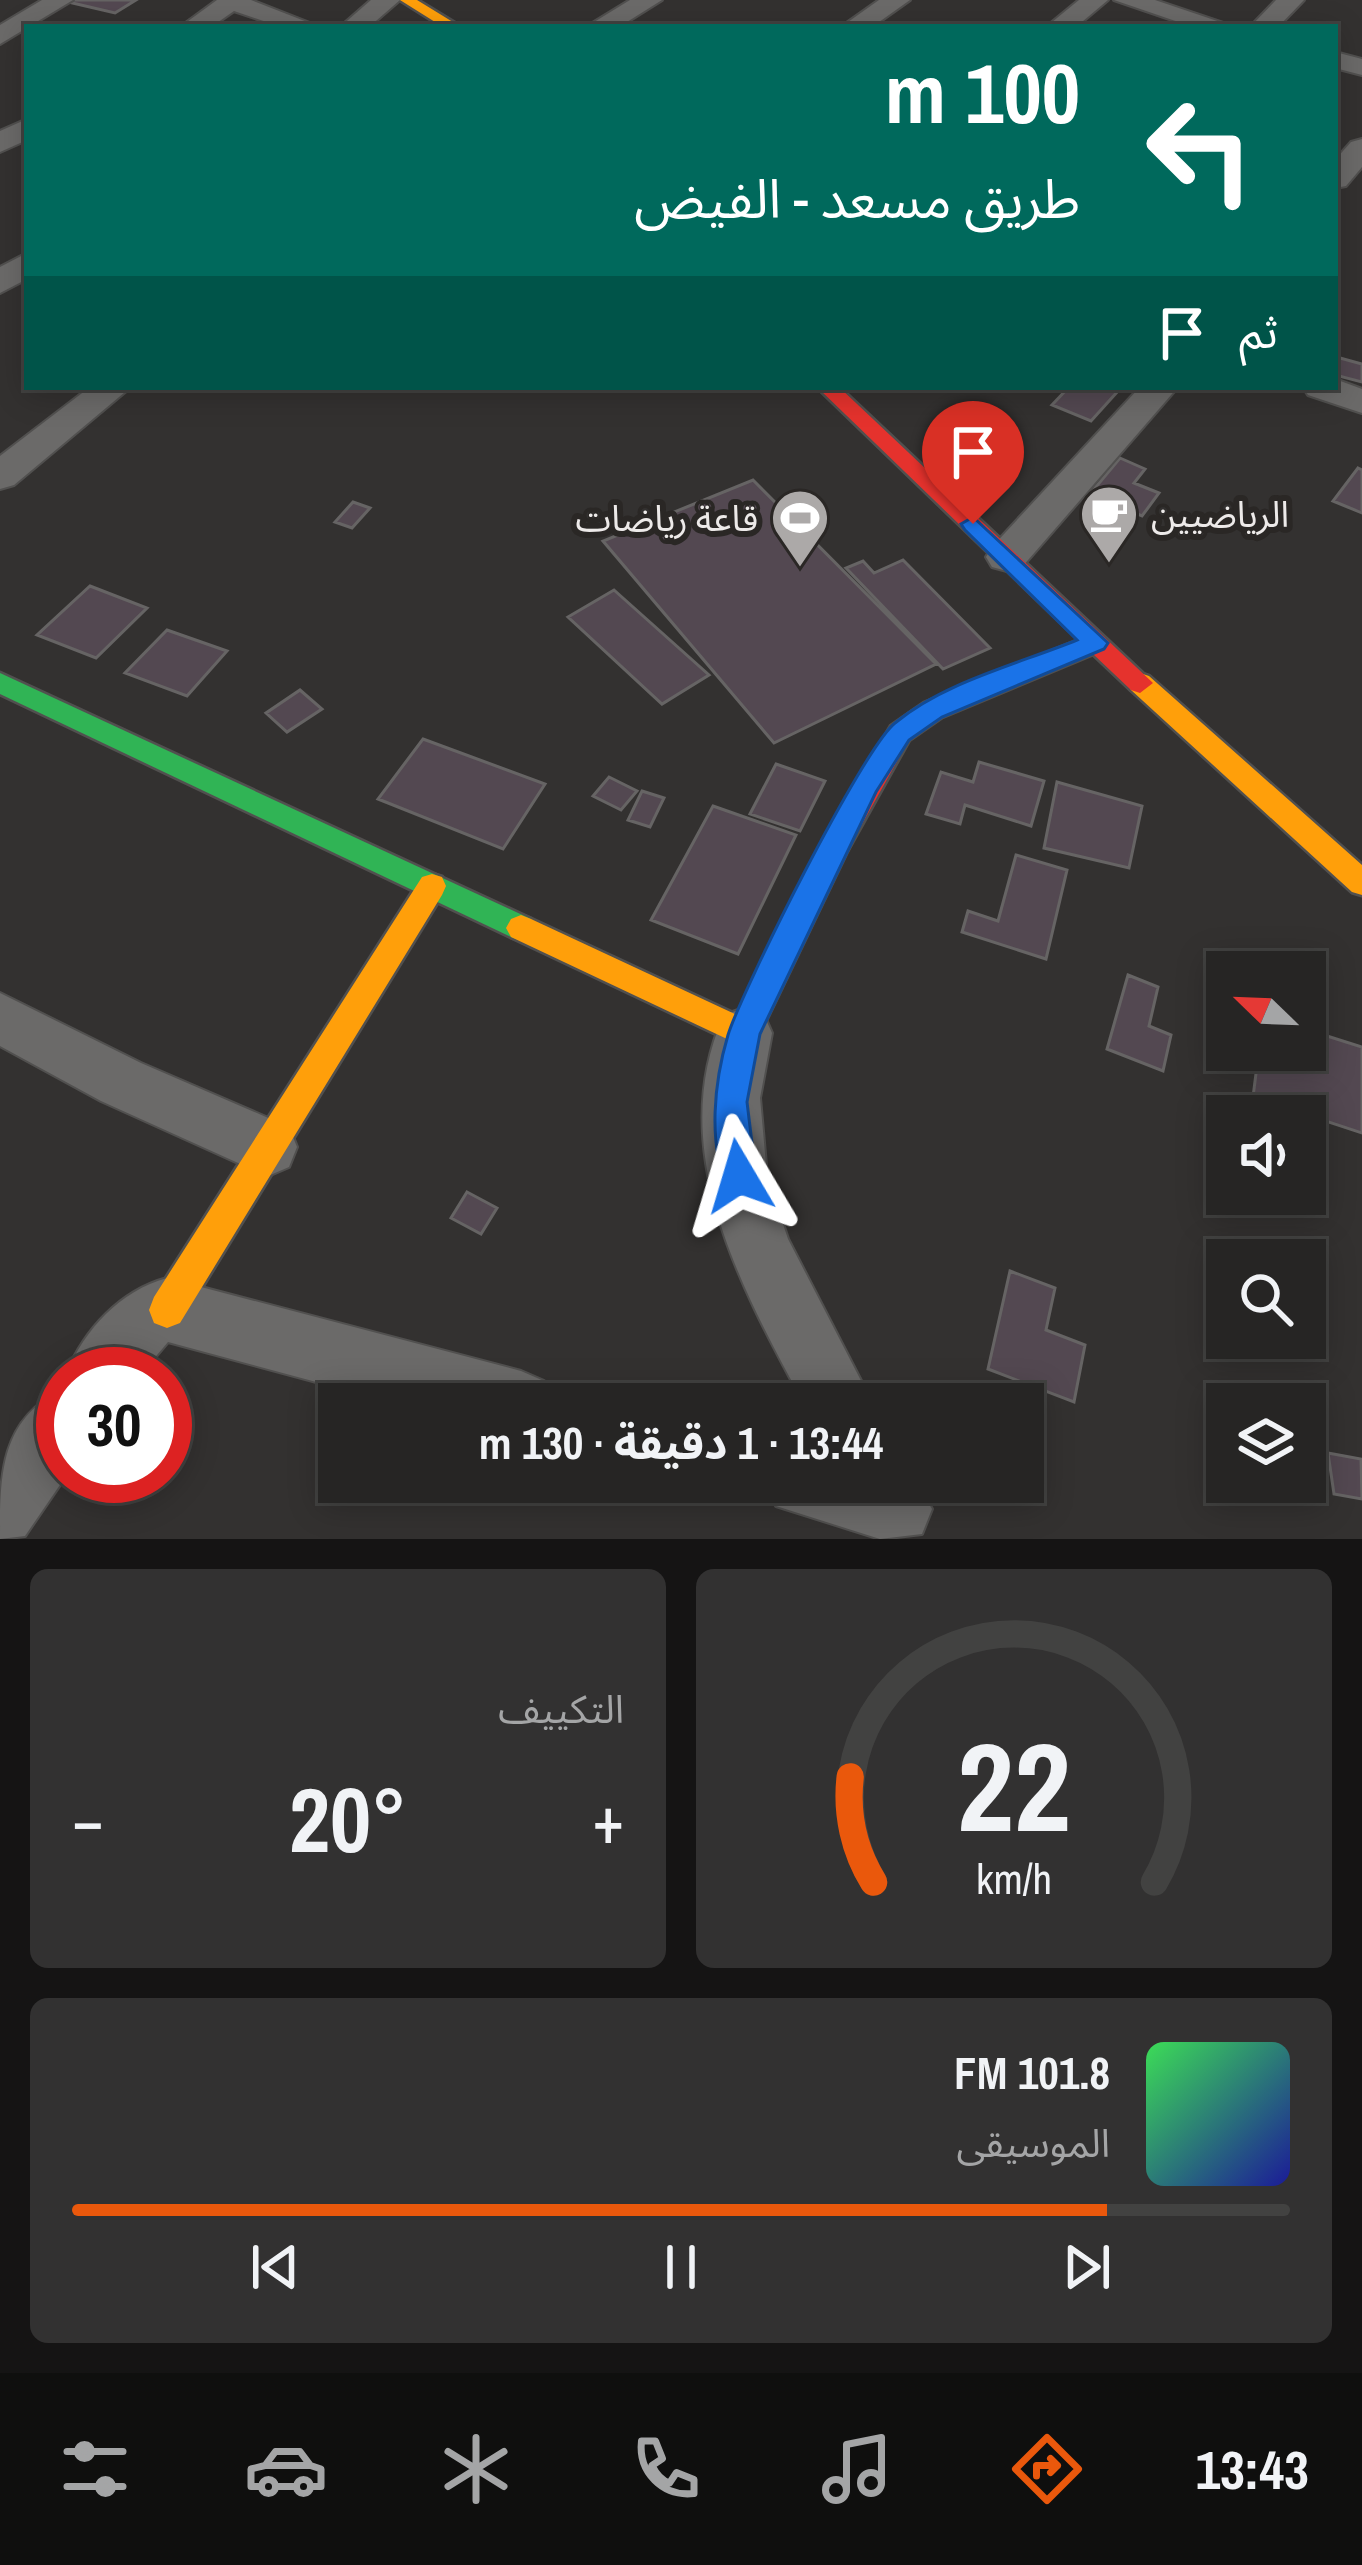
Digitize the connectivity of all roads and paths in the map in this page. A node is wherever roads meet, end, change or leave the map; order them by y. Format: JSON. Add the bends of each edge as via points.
{"nodes":[{"id":1,"x":60,"y":0,"type":"edge"},
{"id":2,"x":387,"y":0,"type":"edge"},
{"id":3,"x":407,"y":0,"type":"edge"},
{"id":4,"x":650,"y":0,"type":"edge"},
{"id":5,"x":897,"y":0,"type":"edge"},
{"id":6,"x":1095,"y":0,"type":"edge"},
{"id":7,"x":1127,"y":0,"type":"edge"},
{"id":8,"x":1291,"y":0,"type":"edge"},
{"id":9,"x":228,"y":1,"type":"edge"},
{"id":10,"x":197,"y":24,"type":"edge"},
{"id":11,"x":298,"y":24,"type":"edge"},
{"id":12,"x":356,"y":24,"type":"edge"},
{"id":13,"x":449,"y":24,"type":"edge"},
{"id":14,"x":605,"y":24,"type":"edge"},
{"id":15,"x":859,"y":24,"type":"edge"},
{"id":16,"x":1063,"y":24,"type":"edge"},
{"id":17,"x":1211,"y":24,"type":"edge"},
{"id":18,"x":1266,"y":24,"type":"edge"},
{"id":19,"x":0,"y":36,"type":"edge"},
{"id":20,"x":1362,"y":148,"type":"edge"},
{"id":21,"x":1338,"y":175,"type":"edge"},
{"id":22,"x":109,"y":390,"type":"edge"},
{"id":23,"x":836,"y":390,"type":"edge"},
{"id":24,"x":1157,"y":390,"type":"edge"},
{"id":25,"x":1329,"y":390,"type":"edge"},
{"id":26,"x":1362,"y":402,"type":"edge"},
{"id":27,"x":0,"y":476,"type":"edge"},
{"id":28,"x":1007,"y":556,"type":"junction"},
{"id":29,"x":1095,"y":643,"type":"junction"},
{"id":30,"x":0,"y":683,"type":"edge"},
{"id":31,"x":1362,"y":883,"type":"edge"},
{"id":32,"x":432,"y":886,"type":"junction"},
{"id":33,"x":0,"y":1018,"type":"edge"},
{"id":34,"x":744,"y":1033,"type":"junction"},
{"id":35,"x":268,"y":1147,"type":"junction"},
{"id":36,"x":167,"y":1310,"type":"junction"},
{"id":37,"x":121,"y":1347,"type":"edge"},
{"id":38,"x":441,"y":1383,"type":"edge"},
{"id":39,"x":829,"y":1383,"type":"edge"},
{"id":40,"x":36,"y":1460,"type":"edge"},
{"id":41,"x":0,"y":1510,"type":"edge"}],
"edges":[{"from":1,"to":19,"type":"street"},
{"from":2,"to":12,"type":"street"},
{"from":3,"to":13,"type":"street"},
{"from":4,"to":14,"type":"street"},
{"from":5,"to":15,"type":"street"},
{"from":6,"to":16,"type":"street"},
{"from":7,"to":17,"type":"street"},
{"from":8,"to":18,"type":"street"},
{"from":9,"to":10,"type":"street"},
{"from":9,"to":11,"type":"street"},
{"from":20,"to":21,"type":"street"},
{"from":22,"to":27,"type":"street"},
{"from":23,"to":28,"type":"street"},
{"from":24,"to":28,"type":"street"},
{"from":25,"to":26,"type":"street"},
{"from":28,"to":29,"type":"street"},
{"from":29,"to":31,"type":"street"},
{"from":29,"to":34,"type":"street","via":[[933,710],[900,733],[865,786]]},
{"from":30,"to":32,"type":"street"},
{"from":32,"to":34,"type":"street"},
{"from":32,"to":35,"type":"street"},
{"from":33,"to":35,"type":"street"},
{"from":34,"to":39,"type":"street","via":[[730,1102],[739,1176],[761,1257]]},
{"from":35,"to":36,"type":"street"},
{"from":36,"to":37,"type":"street","via":[[148,1316]]},
{"from":36,"to":38,"type":"street"},
{"from":40,"to":41,"type":"street"}]}
